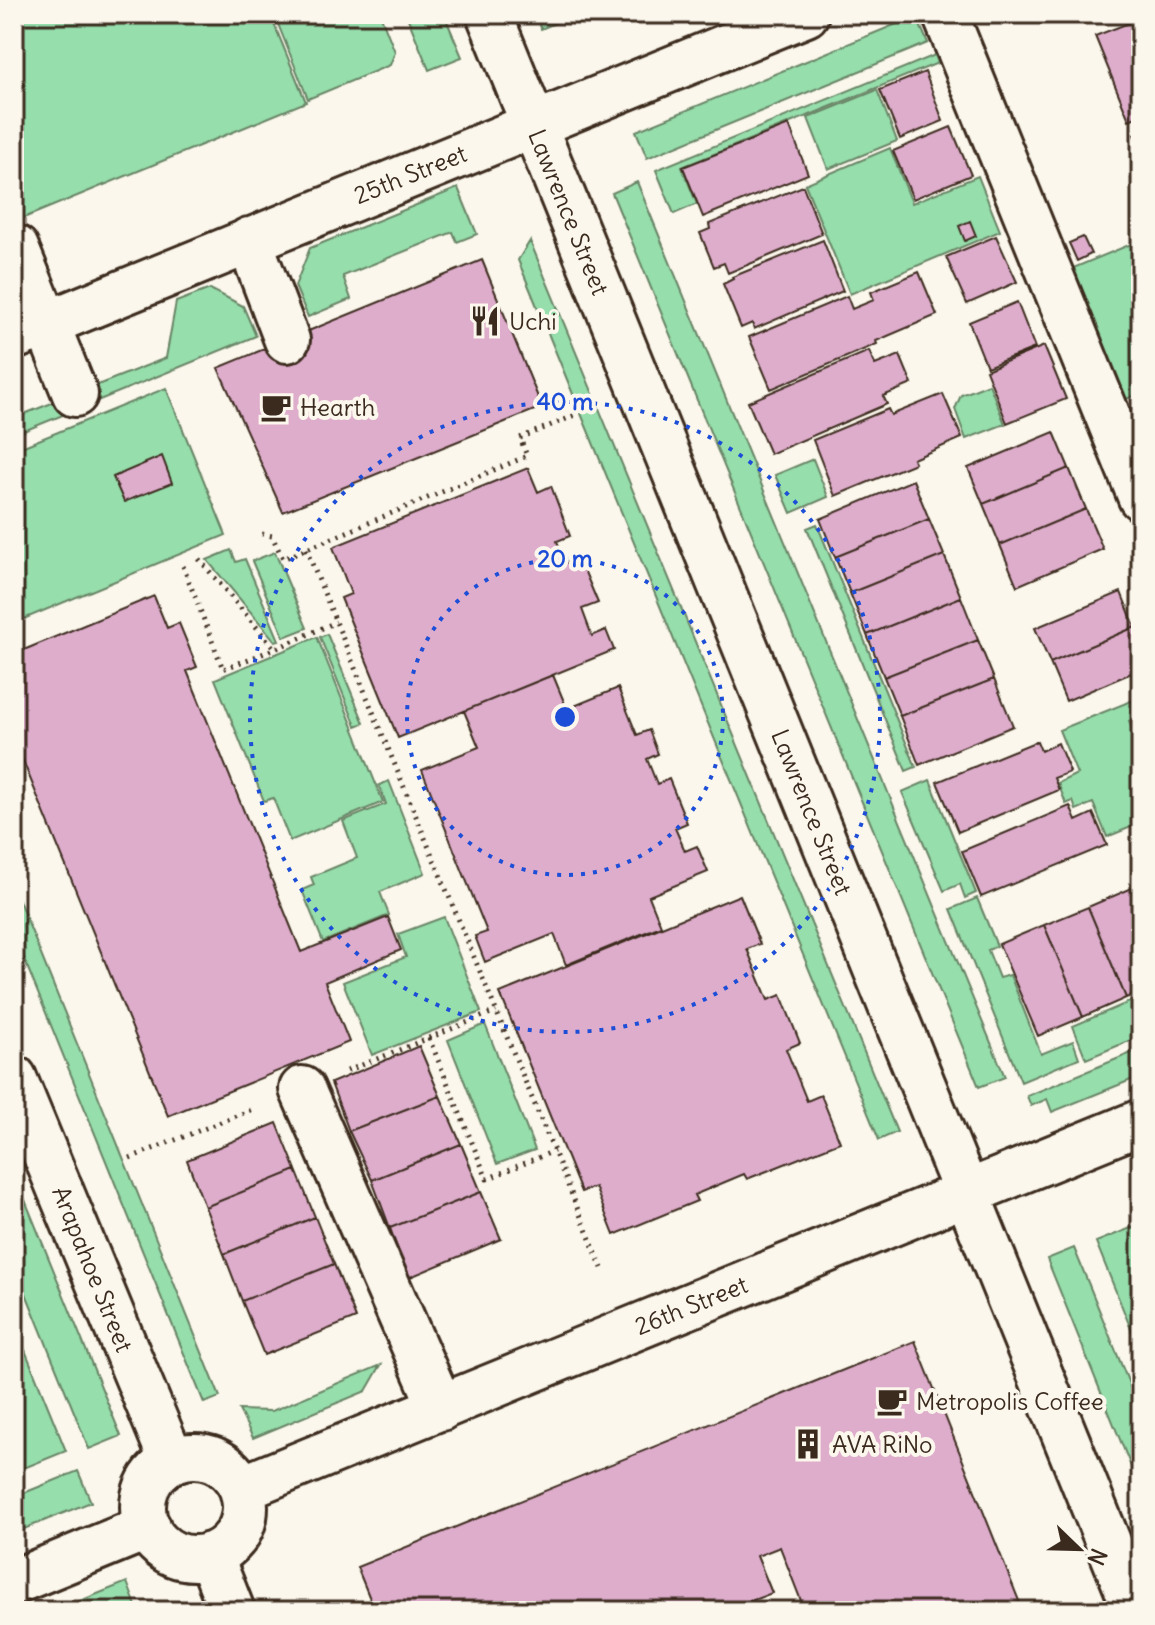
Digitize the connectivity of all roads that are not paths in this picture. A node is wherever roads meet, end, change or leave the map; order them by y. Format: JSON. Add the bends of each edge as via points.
{"nodes":[{"id":1,"x":489,"y":14,"type":"edge"},
{"id":2,"x":806,"y":14,"type":"edge"},
{"id":3,"x":945,"y":14,"type":"edge"},
{"id":4,"x":533,"y":124,"type":"junction"},
{"id":5,"x":249,"y":240,"type":"junction"},
{"id":6,"x":16,"y":248,"type":"dead end"},
{"id":7,"x":30,"y":330,"type":"edge"},
{"id":8,"x":287,"y":340,"type":"dead end"},
{"id":9,"x":75,"y":394,"type":"dead end"},
{"id":10,"x":1141,"y":498,"type":"edge"},
{"id":11,"x":14,"y":1078,"type":"edge"},
{"id":12,"x":302,"y":1089,"type":"dead end"},
{"id":13,"x":1141,"y":1122,"type":"edge"},
{"id":14,"x":966,"y":1193,"type":"junction"},
{"id":15,"x":441,"y":1408,"type":"junction"},
{"id":16,"x":172,"y":1461,"type":"junction"},
{"id":17,"x":242,"y":1488,"type":"junction"},
{"id":18,"x":148,"y":1527,"type":"junction"},
{"id":19,"x":1126,"y":1546,"type":"edge"},
{"id":20,"x":210,"y":1555,"type":"junction"},
{"id":21,"x":14,"y":1582,"type":"edge"},
{"id":22,"x":232,"y":1611,"type":"edge"},
{"id":23,"x":1136,"y":1611,"type":"edge"}],
"edges":[{"from":1,"to":4,"type":"street","name":"Lawrence Street"},
{"from":2,"to":4,"type":"street","name":"25th Street"},
{"from":3,"to":10,"type":"street"},
{"from":4,"to":5,"type":"street","name":"25th Street"},
{"from":4,"to":14,"type":"street","name":"Lawrence Street"},
{"from":5,"to":7,"type":"street","name":"25th Street"},
{"from":5,"to":8,"type":"street"},
{"from":6,"to":7,"type":"street"},
{"from":7,"to":9,"type":"street"},
{"from":11,"to":16,"type":"street","name":"Arapahoe Street"},
{"from":12,"to":15,"type":"street"},
{"from":13,"to":14,"type":"street","name":"26th Street"},
{"from":14,"to":15,"type":"street","name":"26th Street"},
{"from":14,"to":19,"type":"street","name":"Lawrence Street"},
{"from":15,"to":17,"type":"street","name":"26th Street"},
{"from":16,"to":17,"type":"street","via":[[188,1456],[221,1463]]},
{"from":16,"to":18,"type":"street","via":[[148,1485]]},
{"from":17,"to":20,"type":"street","via":[[246,1506],[239,1529],[224,1549]]},
{"from":18,"to":20,"type":"street","via":[[162,1547],[177,1555]]},
{"from":18,"to":21,"type":"street"},
{"from":19,"to":23,"type":"street","name":"Lawrence Street"},
{"from":20,"to":22,"type":"street"}]}
